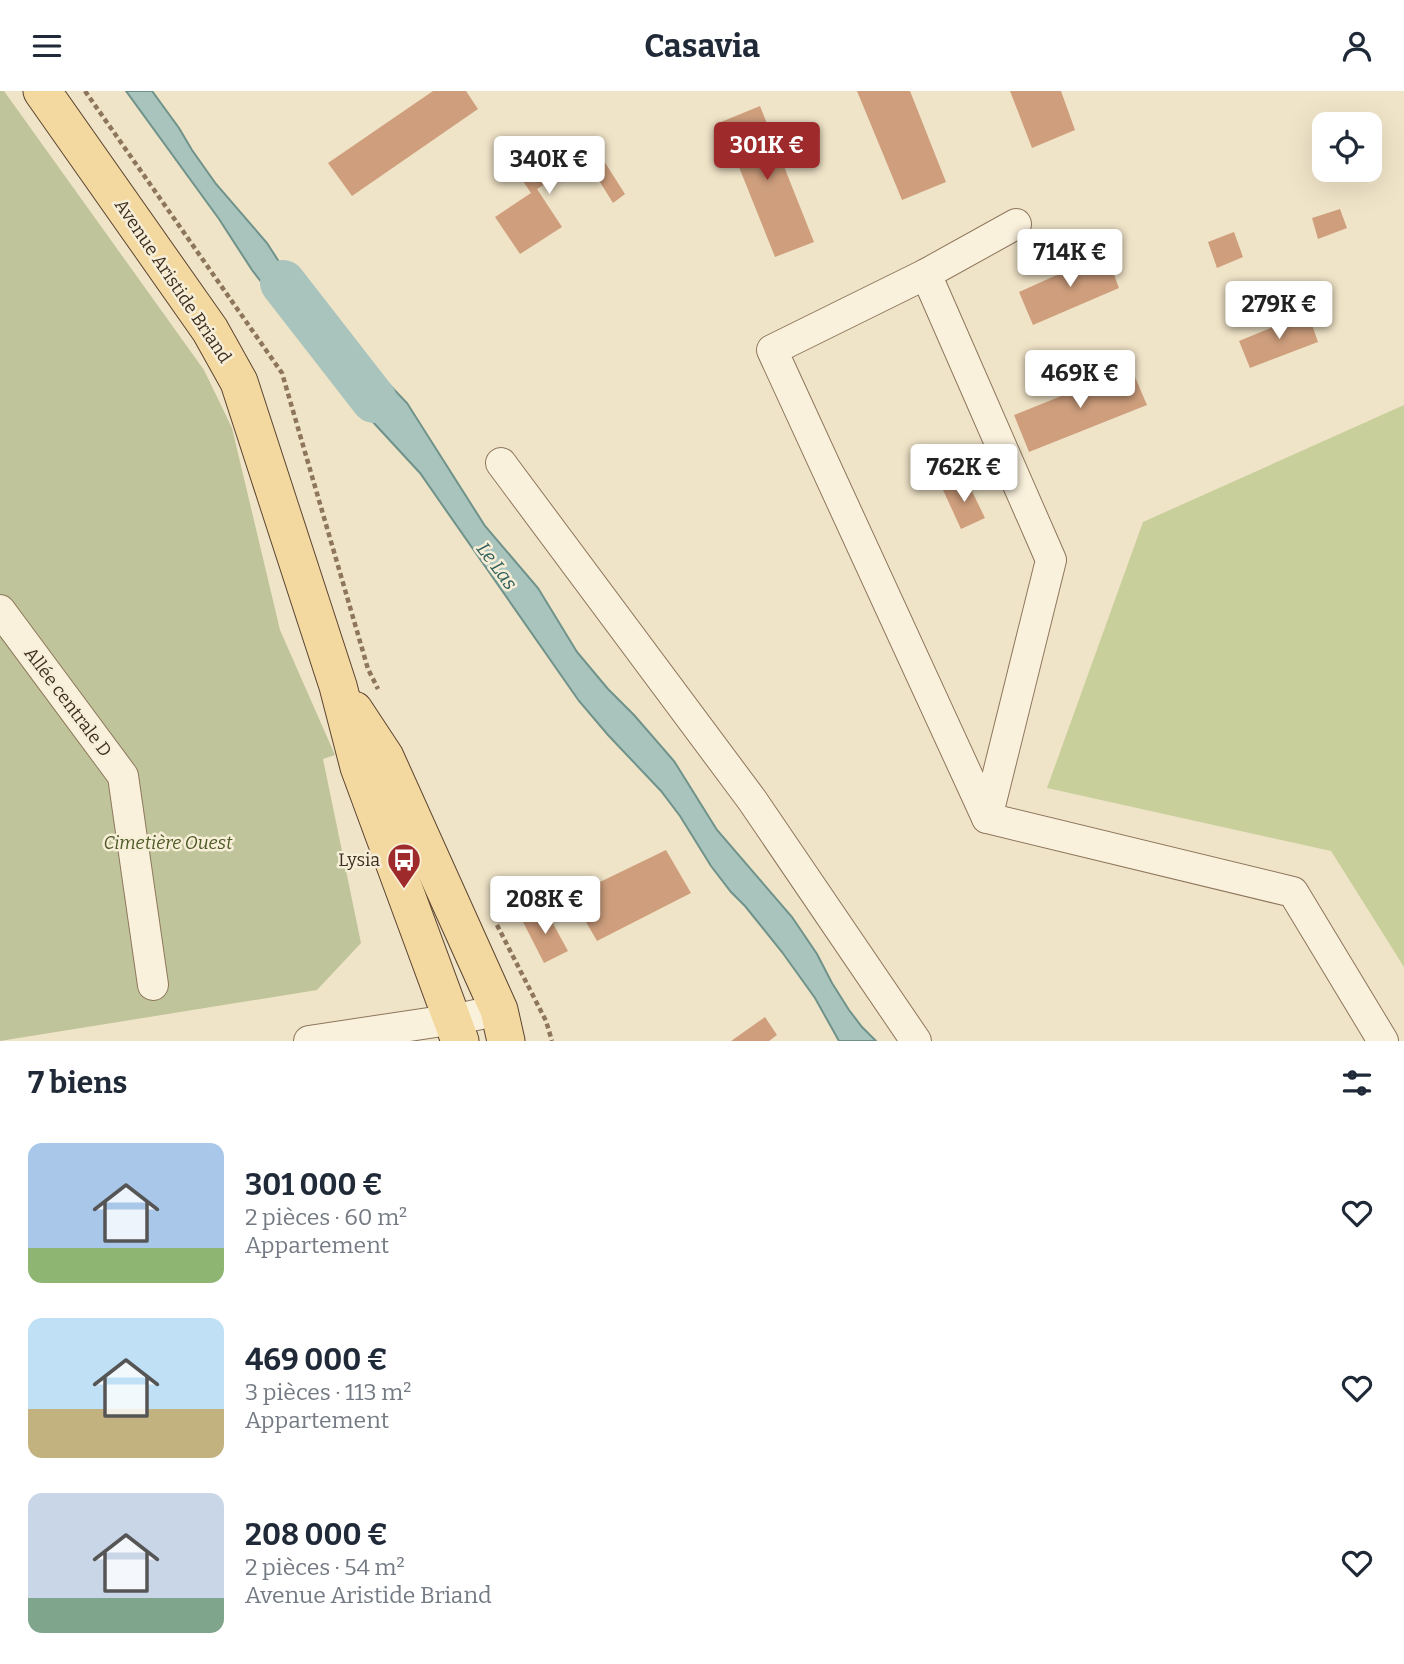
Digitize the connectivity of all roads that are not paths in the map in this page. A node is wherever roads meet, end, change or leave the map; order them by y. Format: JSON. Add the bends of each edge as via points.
{"nodes":[{"id":1,"x":42,"y":91,"type":"edge"},
{"id":2,"x":1016,"y":224,"type":"dead end"},
{"id":3,"x":926,"y":274,"type":"junction"},
{"id":4,"x":501,"y":463,"type":"dead end"},
{"id":5,"x":0,"y":610,"type":"edge"},
{"id":6,"x":338,"y":686,"type":"junction"},
{"id":7,"x":987,"y":818,"type":"junction"},
{"id":8,"x":153,"y":985,"type":"dead end"},
{"id":9,"x":503,"y":1026,"type":"edge"},
{"id":10,"x":456,"y":1030,"type":"edge"},
{"id":11,"x":368,"y":1036,"type":"edge"},
{"id":12,"x":309,"y":1041,"type":"edge"},
{"id":13,"x":916,"y":1041,"type":"edge"},
{"id":14,"x":1383,"y":1041,"type":"edge"}],
"edges":[{"from":1,"to":6,"type":"main road","name":"Avenue Aristide Briand","via":[[210,330],[239,382]]},
{"from":2,"to":3,"type":"street"},
{"from":3,"to":7,"type":"street","via":[[1051,560]]},
{"from":3,"to":7,"type":"street","via":[[772,350]]},
{"from":4,"to":13,"type":"street","via":[[752,800]]},
{"from":5,"to":8,"type":"street","name":"Allée centrale D","via":[[123,776]]},
{"from":6,"to":9,"type":"main road","name":"Avenue Aristide Briand","via":[[384,757]]},
{"from":6,"to":10,"type":"main road","name":"Avenue Aristide Briand","via":[[359,767]]},
{"from":7,"to":14,"type":"street","via":[[1293,892]]},
{"from":9,"to":10,"type":"street"},
{"from":10,"to":11,"type":"street"},
{"from":11,"to":12,"type":"street"}]}
